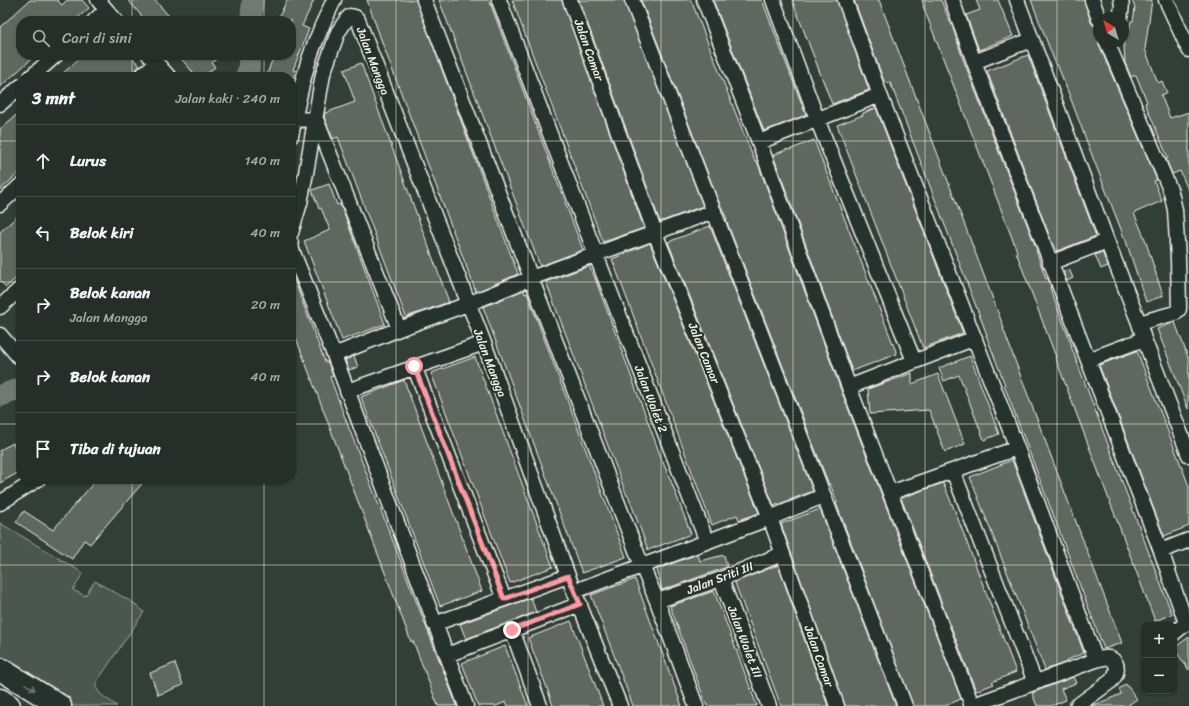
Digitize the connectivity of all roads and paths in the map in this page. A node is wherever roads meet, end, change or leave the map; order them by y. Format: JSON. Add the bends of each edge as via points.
{"nodes":[{"id":1,"x":334,"y":0,"type":"edge"},
{"id":2,"x":424,"y":0,"type":"edge"},
{"id":3,"x":499,"y":0,"type":"edge"},
{"id":4,"x":570,"y":0,"type":"edge"},
{"id":5,"x":632,"y":0,"type":"edge"},
{"id":6,"x":704,"y":0,"type":"edge"},
{"id":7,"x":773,"y":0,"type":"edge"},
{"id":8,"x":845,"y":0,"type":"edge"},
{"id":9,"x":952,"y":0,"type":"edge"},
{"id":10,"x":1018,"y":0,"type":"edge"},
{"id":11,"x":1092,"y":0,"type":"edge"},
{"id":12,"x":1121,"y":0,"type":"edge"},
{"id":13,"x":1166,"y":0,"type":"edge"},
{"id":14,"x":102,"y":5,"type":"edge"},
{"id":15,"x":1096,"y":12,"type":"edge"},
{"id":16,"x":1121,"y":12,"type":"edge"},
{"id":17,"x":96,"y":16,"type":"edge"},
{"id":18,"x":112,"y":16,"type":"edge"},
{"id":19,"x":1031,"y":40,"type":"junction"},
{"id":20,"x":1110,"y":48,"type":"edge"},
{"id":21,"x":1189,"y":50,"type":"edge"},
{"id":22,"x":50,"y":60,"type":"edge"},
{"id":23,"x":151,"y":60,"type":"edge"},
{"id":24,"x":153,"y":60,"type":"edge"},
{"id":25,"x":974,"y":62,"type":"junction"},
{"id":26,"x":37,"y":72,"type":"edge"},
{"id":27,"x":143,"y":72,"type":"edge"},
{"id":28,"x":164,"y":72,"type":"edge"},
{"id":29,"x":16,"y":90,"type":"edge"},
{"id":30,"x":880,"y":96,"type":"junction"},
{"id":31,"x":0,"y":104,"type":"edge"},
{"id":32,"x":296,"y":111,"type":"edge"},
{"id":33,"x":316,"y":119,"type":"junction"},
{"id":34,"x":817,"y":119,"type":"junction"},
{"id":35,"x":296,"y":120,"type":"edge"},
{"id":36,"x":759,"y":142,"type":"junction"},
{"id":37,"x":16,"y":190,"type":"edge"},
{"id":38,"x":0,"y":204,"type":"edge"},
{"id":39,"x":714,"y":211,"type":"junction"},
{"id":40,"x":296,"y":216,"type":"edge"},
{"id":41,"x":655,"y":233,"type":"junction"},
{"id":42,"x":1107,"y":241,"type":"junction"},
{"id":43,"x":596,"y":255,"type":"junction"},
{"id":44,"x":296,"y":260,"type":"edge"},
{"id":45,"x":1050,"y":263,"type":"junction"},
{"id":46,"x":531,"y":278,"type":"junction"},
{"id":47,"x":16,"y":293,"type":"edge"},
{"id":48,"x":468,"y":304,"type":"junction"},
{"id":49,"x":0,"y":307,"type":"edge"},
{"id":50,"x":1139,"y":323,"type":"junction"},
{"id":51,"x":399,"y":329,"type":"junction"},
{"id":52,"x":0,"y":335,"type":"edge"},
{"id":53,"x":975,"y":338,"type":"junction"},
{"id":54,"x":1144,"y":339,"type":"junction"},
{"id":55,"x":484,"y":343,"type":"junction"},
{"id":56,"x":16,"y":354,"type":"edge"},
{"id":57,"x":334,"y":355,"type":"junction"},
{"id":58,"x":1088,"y":360,"type":"junction"},
{"id":59,"x":914,"y":361,"type":"junction"},
{"id":60,"x":414,"y":366,"type":"junction"},
{"id":61,"x":849,"y":387,"type":"junction"},
{"id":62,"x":346,"y":391,"type":"junction"},
{"id":63,"x":1017,"y":448,"type":"junction"},
{"id":64,"x":1189,"y":455,"type":"edge"},
{"id":65,"x":953,"y":471,"type":"junction"},
{"id":66,"x":30,"y":484,"type":"edge"},
{"id":67,"x":890,"y":493,"type":"junction"},
{"id":68,"x":823,"y":496,"type":"junction"},
{"id":69,"x":0,"y":503,"type":"edge"},
{"id":70,"x":770,"y":518,"type":"junction"},
{"id":71,"x":1189,"y":540,"type":"edge"},
{"id":72,"x":707,"y":542,"type":"junction"},
{"id":73,"x":1161,"y":551,"type":"junction"},
{"id":74,"x":782,"y":554,"type":"junction"},
{"id":75,"x":642,"y":566,"type":"junction"},
{"id":76,"x":568,"y":576,"type":"junction"},
{"id":77,"x":721,"y":579,"type":"junction"},
{"id":78,"x":577,"y":597,"type":"junction"},
{"id":79,"x":504,"y":599,"type":"junction"},
{"id":80,"x":657,"y":601,"type":"junction"},
{"id":81,"x":1188,"y":622,"type":"edge"},
{"id":82,"x":434,"y":624,"type":"junction"},
{"id":83,"x":512,"y":630,"type":"junction"},
{"id":84,"x":1177,"y":630,"type":"edge"},
{"id":85,"x":447,"y":655,"type":"junction"},
{"id":86,"x":1096,"y":660,"type":"junction"},
{"id":87,"x":0,"y":669,"type":"edge"},
{"id":88,"x":1035,"y":682,"type":"junction"},
{"id":89,"x":0,"y":700,"type":"edge"},
{"id":90,"x":9,"y":706,"type":"edge"},
{"id":91,"x":60,"y":706,"type":"edge"},
{"id":92,"x":466,"y":706,"type":"edge"},
{"id":93,"x":540,"y":706,"type":"edge"},
{"id":94,"x":620,"y":706,"type":"edge"},
{"id":95,"x":696,"y":706,"type":"edge"},
{"id":96,"x":769,"y":706,"type":"edge"},
{"id":97,"x":838,"y":706,"type":"edge"},
{"id":98,"x":905,"y":706,"type":"edge"},
{"id":99,"x":971,"y":706,"type":"edge"},
{"id":100,"x":1077,"y":706,"type":"edge"}],
"edges":[{"from":1,"to":32,"type":"street","via":[[312,49]]},
{"from":2,"to":46,"type":"street"},
{"from":3,"to":43,"type":"street","name":"Jalan Walet 2"},
{"from":4,"to":41,"type":"street","name":"Jalan Camar"},
{"from":5,"to":39,"type":"street"},
{"from":6,"to":36,"type":"street"},
{"from":7,"to":34,"type":"street"},
{"from":8,"to":30,"type":"street"},
{"from":9,"to":25,"type":"street"},
{"from":10,"to":19,"type":"street"},
{"from":11,"to":15,"type":"street"},
{"from":12,"to":16,"type":"street"},
{"from":13,"to":21,"type":"street"},
{"from":14,"to":17,"type":"street"},
{"from":14,"to":18,"type":"street"},
{"from":19,"to":25,"type":"street"},
{"from":19,"to":42,"type":"street"},
{"from":20,"to":50,"type":"street","via":[[1171,192],[1175,210],[1179,309],[1175,313]]},
{"from":22,"to":26,"type":"street"},
{"from":23,"to":27,"type":"street"},
{"from":24,"to":28,"type":"street"},
{"from":25,"to":45,"type":"street"},
{"from":29,"to":31,"type":"street"},
{"from":30,"to":34,"type":"street"},
{"from":30,"to":53,"type":"street"},
{"from":33,"to":35,"type":"street"},
{"from":33,"to":40,"type":"street"},
{"from":33,"to":48,"type":"street","name":"Jalan Mangga","via":[[323,74],[338,32],[346,19],[350,16],[355,17]]},
{"from":33,"to":51,"type":"street"},
{"from":34,"to":36,"type":"street"},
{"from":34,"to":59,"type":"street"},
{"from":36,"to":61,"type":"street"},
{"from":37,"to":38,"type":"street"},
{"from":39,"to":41,"type":"street"},
{"from":39,"to":68,"type":"street"},
{"from":41,"to":43,"type":"street"},
{"from":41,"to":70,"type":"street","name":"Jalan Camar"},
{"from":42,"to":45,"type":"street"},
{"from":42,"to":50,"type":"street"},
{"from":43,"to":46,"type":"street"},
{"from":43,"to":72,"type":"street","name":"Jalan Walet 2"},
{"from":44,"to":57,"type":"street"},
{"from":45,"to":58,"type":"street"},
{"from":46,"to":48,"type":"street"},
{"from":46,"to":75,"type":"street"},
{"from":47,"to":49,"type":"street"},
{"from":48,"to":51,"type":"street"},
{"from":48,"to":55,"type":"street","name":"Jalan Mangga"},
{"from":50,"to":54,"type":"street"},
{"from":51,"to":57,"type":"street"},
{"from":52,"to":56,"type":"street"},
{"from":53,"to":59,"type":"street"},
{"from":53,"to":63,"type":"street"},
{"from":54,"to":58,"type":"street"},
{"from":54,"to":64,"type":"street"},
{"from":55,"to":60,"type":"street"},
{"from":55,"to":76,"type":"street","name":"Jalan Mangga"},
{"from":57,"to":62,"type":"street"},
{"from":58,"to":73,"type":"street"},
{"from":59,"to":61,"type":"street"},
{"from":60,"to":62,"type":"street"},
{"from":60,"to":79,"type":"street"},
{"from":61,"to":67,"type":"street"},
{"from":62,"to":82,"type":"street"},
{"from":63,"to":65,"type":"street"},
{"from":63,"to":86,"type":"street"},
{"from":65,"to":67,"type":"street"},
{"from":65,"to":88,"type":"street"},
{"from":66,"to":69,"type":"street"},
{"from":67,"to":99,"type":"street"},
{"from":68,"to":70,"type":"street"},
{"from":68,"to":98,"type":"street"},
{"from":70,"to":72,"type":"street"},
{"from":70,"to":74,"type":"street","name":"Jalan Camar"},
{"from":71,"to":73,"type":"street"},
{"from":72,"to":75,"type":"street"},
{"from":73,"to":81,"type":"street"},
{"from":74,"to":77,"type":"street","name":"Jalan Sriti III"},
{"from":74,"to":97,"type":"street","name":"Jalan Camar"},
{"from":75,"to":78,"type":"street"},
{"from":75,"to":80,"type":"street"},
{"from":76,"to":78,"type":"street","name":"Jalan Mangga"},
{"from":76,"to":79,"type":"street"},
{"from":77,"to":80,"type":"street","name":"Jalan Sriti III"},
{"from":77,"to":96,"type":"street","name":"Jalan Walet III"},
{"from":78,"to":83,"type":"street"},
{"from":78,"to":94,"type":"street","name":"Jalan Mangga"},
{"from":79,"to":82,"type":"street"},
{"from":80,"to":95,"type":"street"},
{"from":81,"to":84,"type":"street"},
{"from":82,"to":85,"type":"street"},
{"from":83,"to":85,"type":"street"},
{"from":83,"to":93,"type":"street"},
{"from":85,"to":92,"type":"street"},
{"from":86,"to":88,"type":"street"},
{"from":86,"to":100,"type":"street","via":[[1110,659],[1116,664],[1117,673],[1111,681]]},
{"from":87,"to":91,"type":"highway","one_way":true},
{"from":88,"to":99,"type":"street"},
{"from":89,"to":90,"type":"highway"}]}
